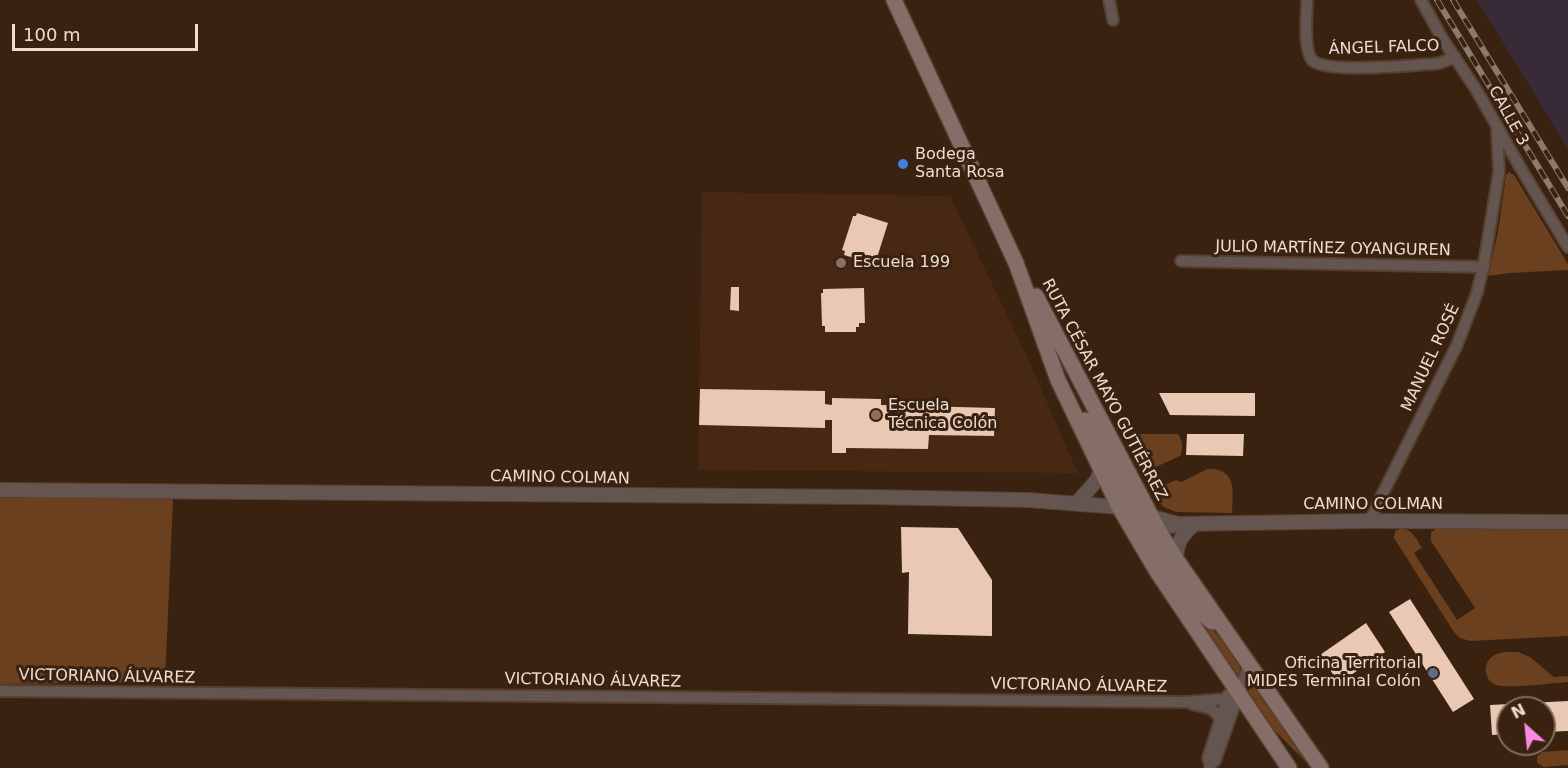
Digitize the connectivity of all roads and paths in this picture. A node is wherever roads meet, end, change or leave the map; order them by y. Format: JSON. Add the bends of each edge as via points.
{"nodes":[{"id":1,"x":894,"y":0,"type":"edge"},
{"id":2,"x":1109,"y":0,"type":"edge"},
{"id":3,"x":1307,"y":0,"type":"edge"},
{"id":4,"x":1421,"y":0,"type":"edge"},
{"id":5,"x":1113,"y":20,"type":"dead end"},
{"id":6,"x":1455,"y":57,"type":"junction"},
{"id":7,"x":1497,"y":128,"type":"junction"},
{"id":8,"x":1568,"y":247,"type":"edge"},
{"id":9,"x":1181,"y":261,"type":"dead end"},
{"id":10,"x":1016,"y":263,"type":"junction"},
{"id":11,"x":1484,"y":267,"type":"junction"},
{"id":12,"x":1071,"y":408,"type":"junction"},
{"id":13,"x":1101,"y":470,"type":"junction"},
{"id":14,"x":0,"y":490,"type":"edge"},
{"id":15,"x":1129,"y":500,"type":"junction"},
{"id":16,"x":1077,"y":503,"type":"junction"},
{"id":17,"x":1150,"y":516,"type":"junction"},
{"id":18,"x":1370,"y":521,"type":"junction"},
{"id":19,"x":1568,"y":522,"type":"edge"},
{"id":20,"x":1178,"y":524,"type":"junction"},
{"id":21,"x":1196,"y":524,"type":"junction"},
{"id":22,"x":1156,"y":537,"type":"junction"},
{"id":23,"x":1176,"y":559,"type":"junction"},
{"id":24,"x":1150,"y":560,"type":"junction"},
{"id":25,"x":1228,"y":633,"type":"junction"},
{"id":26,"x":1249,"y":664,"type":"junction"},
{"id":27,"x":0,"y":691,"type":"edge"},
{"id":28,"x":1232,"y":691,"type":"junction"},
{"id":29,"x":1186,"y":702,"type":"junction"},
{"id":30,"x":1220,"y":718,"type":"junction"},
{"id":31,"x":1210,"y":766,"type":"edge"},
{"id":32,"x":1289,"y":768,"type":"edge"},
{"id":33,"x":1321,"y":768,"type":"edge"}],
"edges":[{"from":1,"to":10,"type":"main road","name":"RUTA CÉSAR MAYO GUTIÉRREZ"},
{"from":2,"to":5,"type":"street"},
{"from":3,"to":6,"type":"street","name":"ÁNGEL FALCO","via":[[1309,54],[1328,68],[1440,63]]},
{"from":4,"to":6,"type":"street","name":"CALLE 3"},
{"from":6,"to":7,"type":"street","name":"CALLE 3"},
{"from":7,"to":8,"type":"street","name":"CALLE 3"},
{"from":7,"to":11,"type":"street","name":"MANUEL ROSÉ","via":[[1499,172]]},
{"from":9,"to":11,"type":"street","name":"JULIO MARTÍNEZ OYANGUREN"},
{"from":10,"to":12,"type":"main road","name":"RUTA CÉSAR MAYO GUTIÉRREZ"},
{"from":10,"to":15,"type":"main road","name":"RUTA CÉSAR MAYO GUTIÉRREZ","via":[[1049,318]]},
{"from":11,"to":18,"type":"street","name":"MANUEL ROSÉ","via":[[1465,327]]},
{"from":12,"to":13,"type":"main road","name":"RUTA CÉSAR MAYO GUTIÉRREZ"},
{"from":12,"to":15,"type":"main road","via":[[1091,425]]},
{"from":13,"to":15,"type":"main road","name":"RUTA CÉSAR MAYO GUTIÉRREZ"},
{"from":13,"to":16,"type":"street"},
{"from":14,"to":16,"type":"street","name":"CAMINO COLMAN","via":[[869,497]]},
{"from":15,"to":16,"type":"street","name":"CAMINO COLMAN"},
{"from":15,"to":17,"type":"main road","name":"RUTA CÉSAR MAYO GUTIÉRREZ"},
{"from":15,"to":17,"type":"street","name":"CAMINO COLMAN"},
{"from":15,"to":22,"type":"main road","via":[[1136,520]]},
{"from":15,"to":24,"type":"main road","name":"RUTA CÉSAR MAYO GUTIÉRREZ"},
{"from":17,"to":20,"type":"street","name":"CAMINO COLMAN"},
{"from":17,"to":22,"type":"main road","name":"RUTA CÉSAR MAYO GUTIÉRREZ"},
{"from":18,"to":19,"type":"street","name":"CAMINO COLMAN"},
{"from":18,"to":21,"type":"street","name":"CAMINO COLMAN"},
{"from":20,"to":21,"type":"street","name":"CAMINO COLMAN"},
{"from":20,"to":22,"type":"street","name":"CAMINO COLMAN"},
{"from":21,"to":23,"type":"street","via":[[1179,541]]},
{"from":22,"to":23,"type":"main road"},
{"from":22,"to":24,"type":"street","via":[[1149,550]]},
{"from":22,"to":25,"type":"main road","via":[[1196,607]]},
{"from":23,"to":25,"type":"main road"},
{"from":24,"to":28,"type":"main road","name":"RUTA CÉSAR MAYO GUTIÉRREZ"},
{"from":25,"to":26,"type":"main road"},
{"from":26,"to":28,"type":"street"},
{"from":26,"to":33,"type":"main road"},
{"from":27,"to":29,"type":"street","name":"VICTORIANO ÁLVAREZ"},
{"from":28,"to":29,"type":"street","name":"VICTORIANO ÁLVAREZ"},
{"from":28,"to":30,"type":"street"},
{"from":28,"to":31,"type":"street","via":[[1215,761]]},
{"from":28,"to":32,"type":"main road","name":"RUTA CÉSAR MAYO GUTIÉRREZ"},
{"from":29,"to":30,"type":"street","name":"VICTORIANO ÁLVAREZ","via":[[1212,708]]},
{"from":30,"to":31,"type":"street","via":[[1208,758]]}]}
